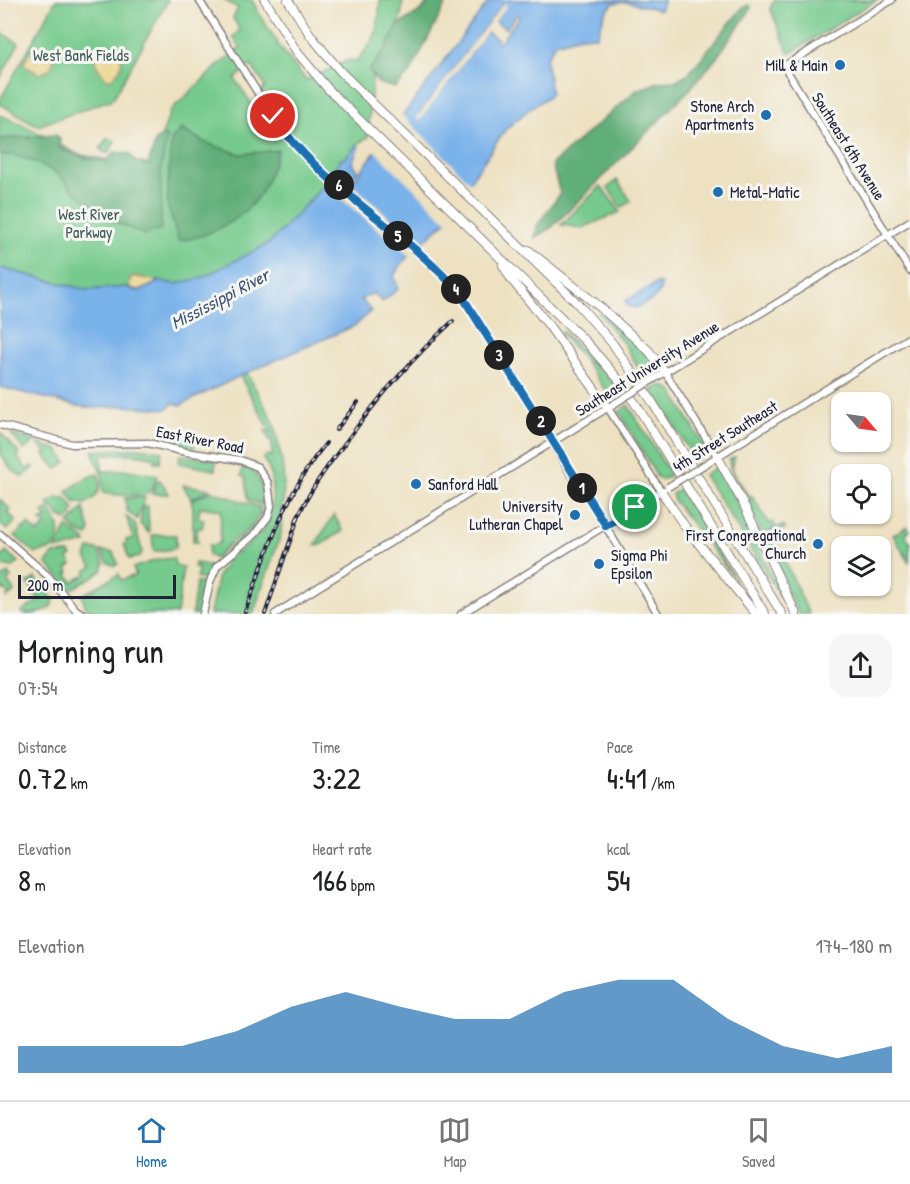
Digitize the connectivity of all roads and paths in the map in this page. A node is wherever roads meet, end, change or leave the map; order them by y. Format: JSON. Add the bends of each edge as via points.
{"nodes":[{"id":1,"x":199,"y":0,"type":"edge"},
{"id":2,"x":265,"y":0,"type":"edge"},
{"id":3,"x":288,"y":0,"type":"edge"},
{"id":4,"x":892,"y":0,"type":"edge"},
{"id":5,"x":492,"y":220,"type":"junction"},
{"id":6,"x":910,"y":221,"type":"edge"},
{"id":7,"x":888,"y":235,"type":"junction"},
{"id":8,"x":500,"y":258,"type":"junction"},
{"id":9,"x":910,"y":271,"type":"edge"},
{"id":10,"x":910,"y":337,"type":"edge"},
{"id":11,"x":665,"y":372,"type":"junction"},
{"id":12,"x":608,"y":408,"type":"junction"},
{"id":13,"x":0,"y":425,"type":"edge"},
{"id":14,"x":552,"y":442,"type":"junction"},
{"id":15,"x":717,"y":456,"type":"junction"},
{"id":16,"x":664,"y":489,"type":"junction"},
{"id":17,"x":606,"y":526,"type":"junction"},
{"id":18,"x":0,"y":534,"type":"edge"},
{"id":19,"x":76,"y":612,"type":"edge"},
{"id":20,"x":276,"y":613,"type":"edge"},
{"id":21,"x":84,"y":614,"type":"edge"},
{"id":22,"x":203,"y":614,"type":"edge"},
{"id":23,"x":461,"y":614,"type":"edge"},
{"id":24,"x":658,"y":614,"type":"edge"},
{"id":25,"x":756,"y":614,"type":"edge"},
{"id":26,"x":765,"y":614,"type":"edge"},
{"id":27,"x":782,"y":614,"type":"edge"},
{"id":28,"x":796,"y":614,"type":"edge"}],
"edges":[{"from":1,"to":14,"type":"street","via":[[292,142],[449,281],[468,305]]},
{"from":2,"to":8,"type":"highway","via":[[315,75]]},
{"from":3,"to":5,"type":"highway","via":[[332,61]]},
{"from":4,"to":7,"type":"street","name":"Southeast 6th Avenue","via":[[784,66]]},
{"from":5,"to":11,"type":"highway","via":[[600,307],[649,351]]},
{"from":5,"to":27,"type":"highway","via":[[588,314],[613,344]]},
{"from":6,"to":7,"type":"street","name":"Southeast University Avenue"},
{"from":7,"to":9,"type":"street","name":"Southeast 6th Avenue"},
{"from":7,"to":11,"type":"street","name":"Southeast University Avenue"},
{"from":8,"to":12,"type":"highway","via":[[511,279]]},
{"from":8,"to":26,"type":"highway","via":[[603,360],[639,409]]},
{"from":10,"to":15,"type":"street","name":"4th Street Southeast"},
{"from":11,"to":12,"type":"street","name":"Southeast University Avenue","bridge":true},
{"from":11,"to":15,"type":"street"},
{"from":12,"to":14,"type":"street","name":"Southeast University Avenue"},
{"from":12,"to":16,"type":"street"},
{"from":13,"to":22,"type":"street","name":"East River Road","via":[[72,444],[148,443],[240,460],[258,467],[268,483],[268,517],[254,535],[217,566]]},
{"from":14,"to":17,"type":"street"},
{"from":14,"to":20,"type":"street","name":"Southeast University Avenue"},
{"from":15,"to":16,"type":"street","name":"4th Street Southeast","bridge":true},
{"from":15,"to":28,"type":"highway"},
{"from":16,"to":17,"type":"street","name":"4th Street Southeast"},
{"from":16,"to":25,"type":"highway","via":[[686,528]]},
{"from":17,"to":23,"type":"street","name":"4th Street Southeast"},
{"from":17,"to":24,"type":"street"},
{"from":18,"to":19,"type":"street","via":[[48,576]]},
{"from":19,"to":21,"type":"street"}]}
